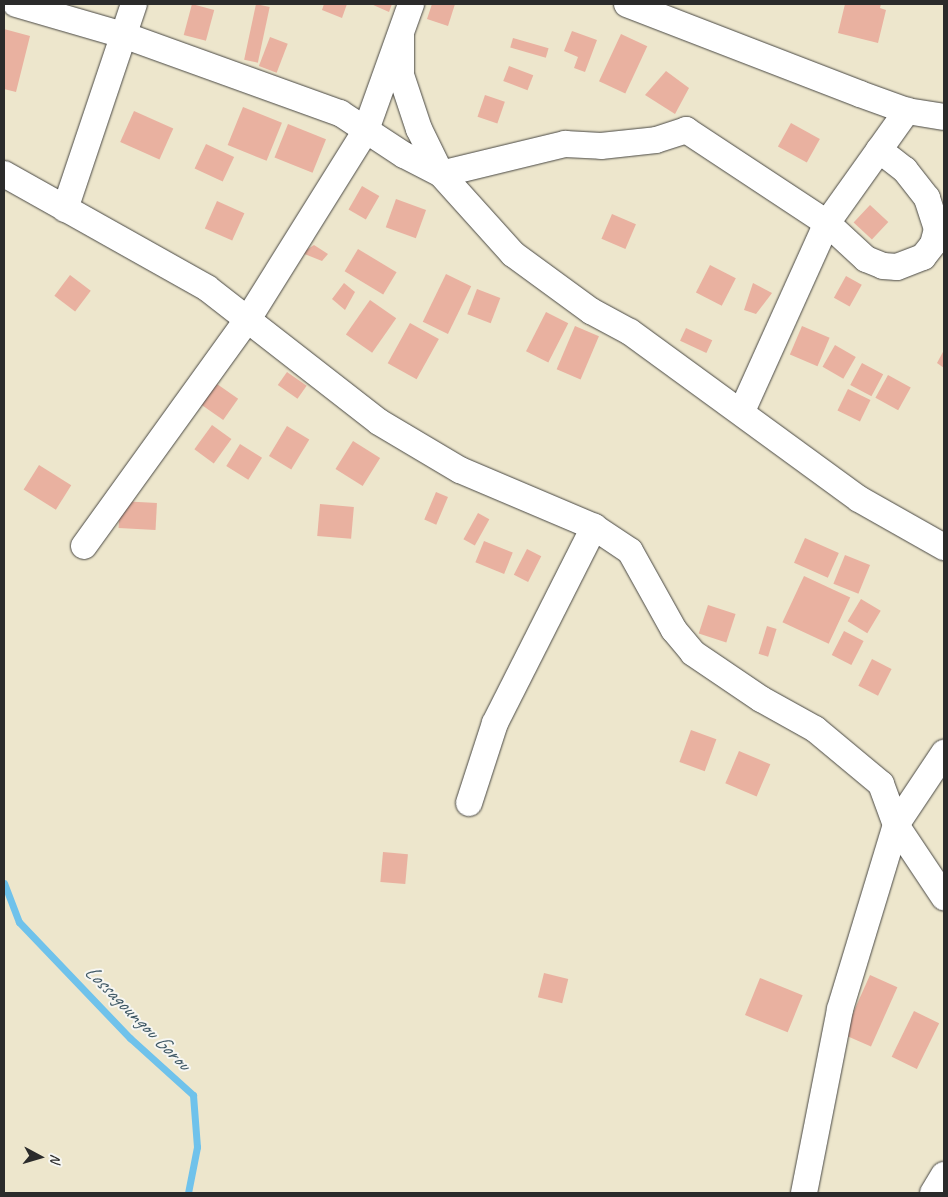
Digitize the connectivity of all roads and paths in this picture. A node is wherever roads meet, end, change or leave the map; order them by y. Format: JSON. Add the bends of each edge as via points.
{"nodes":[{"id":1,"x":16,"y":4,"type":"edge"},
{"id":2,"x":134,"y":4,"type":"edge"},
{"id":3,"x":411,"y":4,"type":"edge"},
{"id":4,"x":627,"y":4,"type":"edge"},
{"id":5,"x":123,"y":35,"type":"junction"},
{"id":6,"x":401,"y":35,"type":"junction"},
{"id":7,"x":907,"y":111,"type":"junction"},
{"id":8,"x":944,"y":117,"type":"edge"},
{"id":9,"x":366,"y":130,"type":"junction"},
{"id":10,"x":879,"y":150,"type":"junction"},
{"id":11,"x":4,"y":174,"type":"edge"},
{"id":12,"x":441,"y":174,"type":"junction"},
{"id":13,"x":65,"y":209,"type":"junction"},
{"id":14,"x":827,"y":224,"type":"junction"},
{"id":15,"x":248,"y":319,"type":"junction"},
{"id":16,"x":742,"y":411,"type":"junction"},
{"id":17,"x":594,"y":526,"type":"junction"},
{"id":18,"x":84,"y":546,"type":"dead end"},
{"id":19,"x":944,"y":547,"type":"edge"},
{"id":20,"x":944,"y":753,"type":"edge"},
{"id":21,"x":469,"y":803,"type":"dead end"},
{"id":22,"x":896,"y":825,"type":"junction"},
{"id":23,"x":944,"y":897,"type":"edge"},
{"id":24,"x":944,"y":1174,"type":"edge"},
{"id":25,"x":804,"y":1193,"type":"edge"},
{"id":26,"x":933,"y":1193,"type":"edge"}],
"edges":[{"from":1,"to":5,"type":"street"},
{"from":2,"to":5,"type":"street"},
{"from":3,"to":6,"type":"street"},
{"from":4,"to":7,"type":"street"},
{"from":5,"to":9,"type":"street","via":[[340,114]]},
{"from":5,"to":13,"type":"street"},
{"from":6,"to":9,"type":"street"},
{"from":6,"to":12,"type":"street","via":[[401,75],[419,130]]},
{"from":7,"to":8,"type":"street"},
{"from":7,"to":10,"type":"street"},
{"from":9,"to":12,"type":"street"},
{"from":9,"to":15,"type":"street"},
{"from":10,"to":14,"type":"street"},
{"from":10,"to":14,"type":"street","via":[[905,170],[927,198],[937,228],[933,244],[916,261],[897,267],[883,266],[866,259]]},
{"from":11,"to":13,"type":"street"},
{"from":12,"to":14,"type":"street","via":[[565,144],[601,146],[656,140],[686,130]]},
{"from":12,"to":16,"type":"street","via":[[513,254],[591,311],[630,332]]},
{"from":13,"to":15,"type":"street","via":[[207,288]]},
{"from":14,"to":16,"type":"street"},
{"from":15,"to":17,"type":"street","via":[[379,422],[460,470]]},
{"from":15,"to":18,"type":"street"},
{"from":16,"to":19,"type":"street","via":[[859,498]]},
{"from":17,"to":21,"type":"street","via":[[495,723]]},
{"from":17,"to":22,"type":"street","via":[[630,551],[674,630],[693,653],[761,699],[815,729],[880,784]]},
{"from":20,"to":22,"type":"street"},
{"from":22,"to":23,"type":"street"},
{"from":22,"to":25,"type":"street","via":[[840,1009]]},
{"from":24,"to":26,"type":"street"}]}
